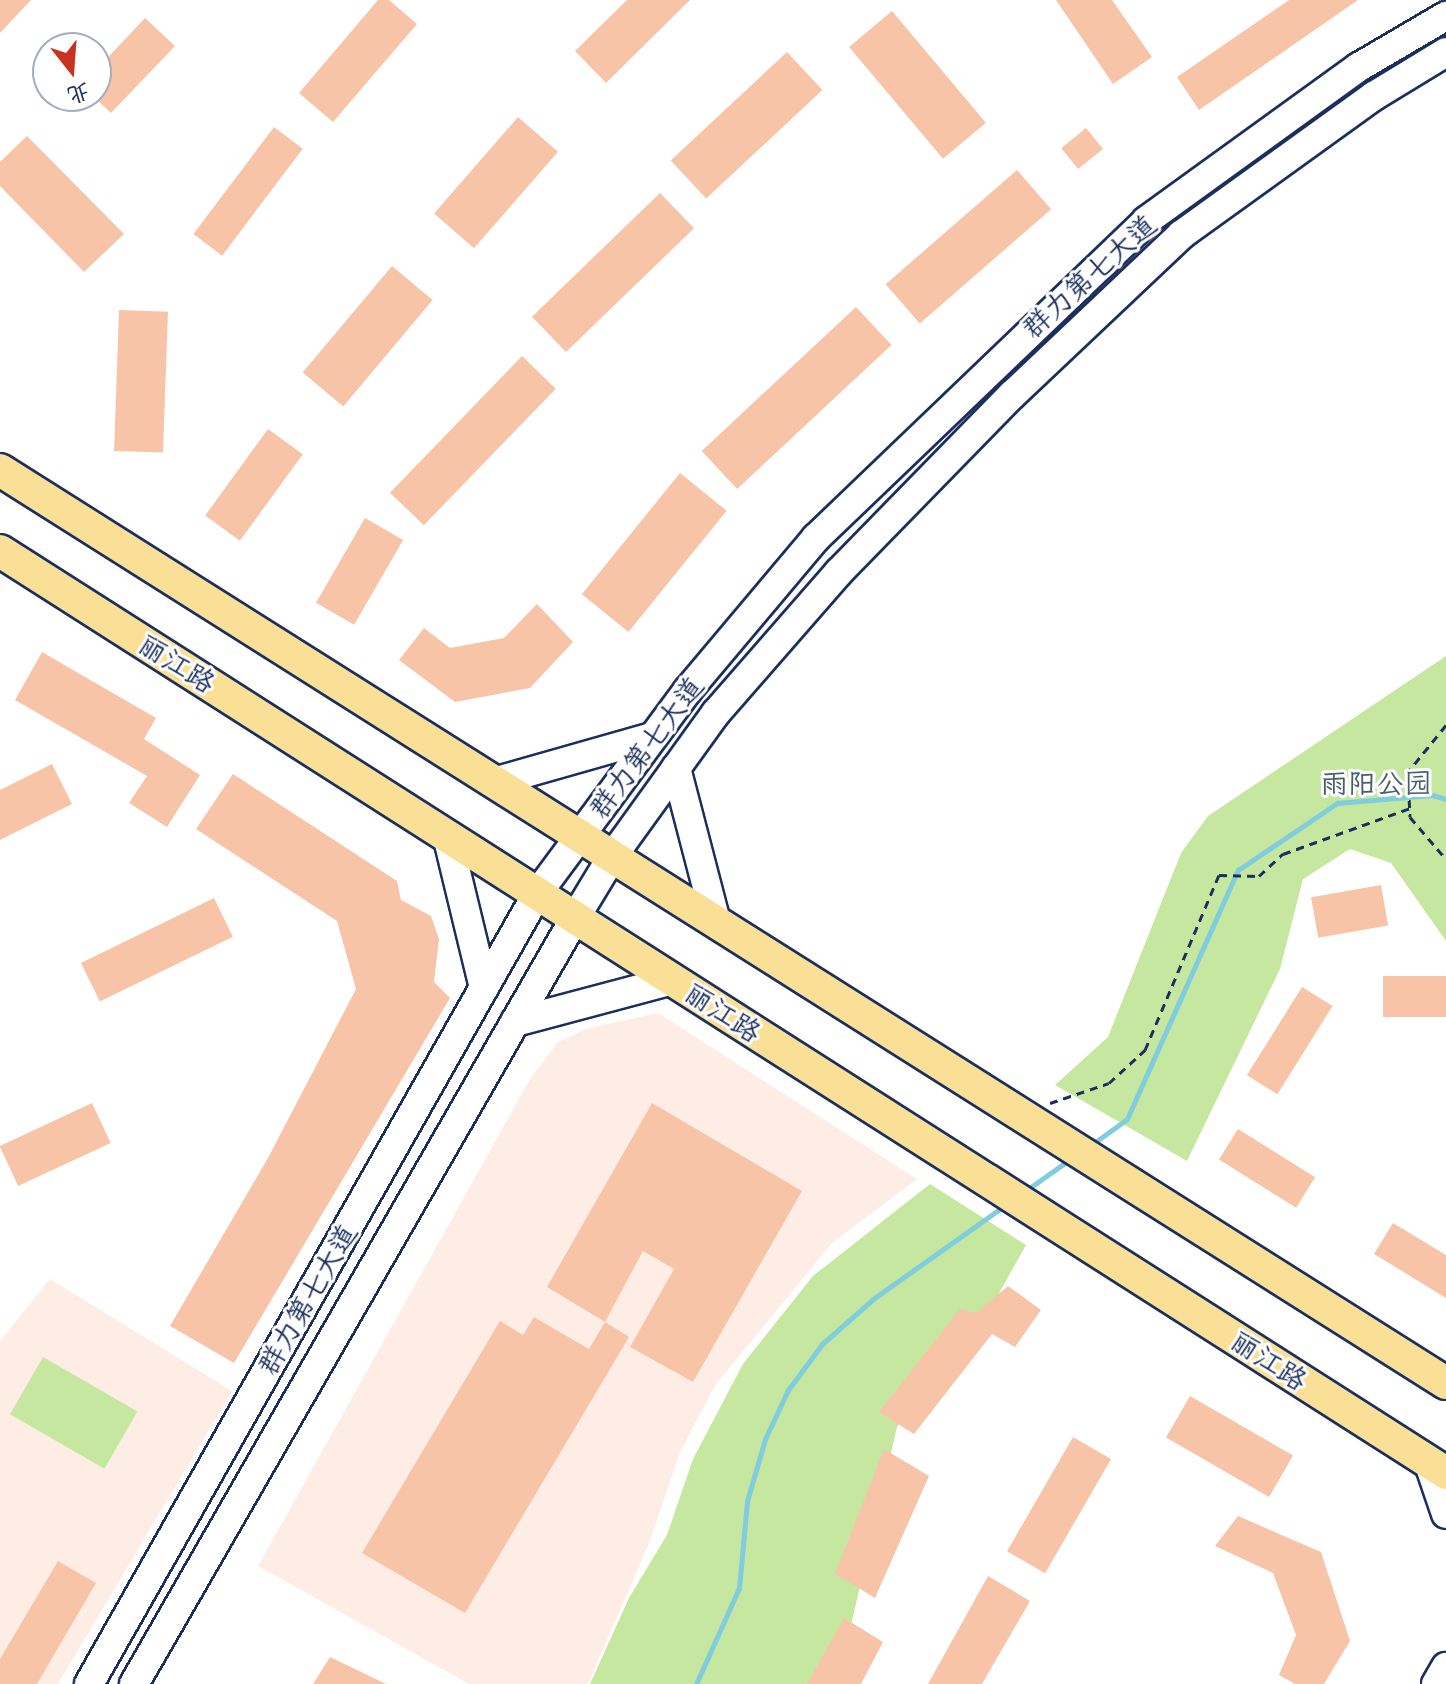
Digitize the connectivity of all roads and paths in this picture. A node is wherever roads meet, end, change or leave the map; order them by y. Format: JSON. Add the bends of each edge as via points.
{"nodes":[{"id":1,"x":1446,"y":16,"type":"edge"},
{"id":2,"x":1446,"y":52,"type":"edge"},
{"id":3,"x":0,"y":470,"type":"edge"},
{"id":4,"x":0,"y":551,"type":"edge"},
{"id":5,"x":1446,"y":725,"type":"edge"},
{"id":6,"x":652,"y":737,"type":"junction"},
{"id":7,"x":676,"y":768,"type":"junction"},
{"id":8,"x":494,"y":782,"type":"junction"},
{"id":9,"x":1410,"y":807,"type":"junction"},
{"id":10,"x":447,"y":835,"type":"junction"},
{"id":11,"x":578,"y":835,"type":"junction"},
{"id":12,"x":612,"y":857,"type":"junction"},
{"id":13,"x":1446,"y":859,"type":"edge"},
{"id":14,"x":537,"y":894,"type":"junction"},
{"id":15,"x":575,"y":918,"type":"junction"},
{"id":16,"x":716,"y":922,"type":"junction"},
{"id":17,"x":673,"y":980,"type":"junction"},
{"id":18,"x":484,"y":988,"type":"junction"},
{"id":19,"x":515,"y":1022,"type":"junction"},
{"id":20,"x":1020,"y":1114,"type":"junction"},
{"id":21,"x":1446,"y":1383,"type":"edge"},
{"id":22,"x":1437,"y":1467,"type":"edge"},
{"id":23,"x":1446,"y":1514,"type":"edge"},
{"id":24,"x":1446,"y":1667,"type":"edge"},
{"id":25,"x":89,"y":1684,"type":"edge"},
{"id":26,"x":134,"y":1684,"type":"edge"},
{"id":27,"x":1436,"y":1684,"type":"edge"}],
"edges":[{"from":1,"to":6,"type":"main road","name":"群力第七大道","via":[[1359,67],[1146,221],[816,538]]},
{"from":2,"to":7,"type":"main road","name":"群力第七大道","via":[[1374,96],[1181,235],[1012,395],[839,572],[716,713]]},
{"from":3,"to":8,"type":"main road"},
{"from":4,"to":10,"type":"main road","name":"丽江路"},
{"from":5,"to":9,"type":"path","via":[[1408,772]]},
{"from":6,"to":8,"type":"main road"},
{"from":6,"to":11,"type":"main road","name":"群力第七大道"},
{"from":7,"to":12,"type":"main road","name":"群力第七大道"},
{"from":7,"to":16,"type":"main road"},
{"from":8,"to":11,"type":"main road"},
{"from":9,"to":13,"type":"path","via":[[1410,817]]},
{"from":9,"to":20,"type":"path","via":[[1283,854],[1259,876],[1223,875],[1208,892],[1206,914],[1145,1050],[1109,1083]]},
{"from":10,"to":14,"type":"main road","name":"丽江路"},
{"from":10,"to":18,"type":"main road"},
{"from":11,"to":12,"type":"main road"},
{"from":11,"to":14,"type":"main road","name":"群力第七大道"},
{"from":12,"to":15,"type":"main road","name":"群力第七大道"},
{"from":12,"to":16,"type":"main road"},
{"from":14,"to":15,"type":"main road","name":"丽江路"},
{"from":14,"to":18,"type":"main road","name":"群力第七大道"},
{"from":15,"to":17,"type":"main road","name":"丽江路"},
{"from":15,"to":19,"type":"main road","name":"群力第七大道"},
{"from":16,"to":20,"type":"main road"},
{"from":17,"to":19,"type":"main road"},
{"from":17,"to":22,"type":"main road","name":"丽江路"},
{"from":18,"to":25,"type":"main road","name":"群力第七大道"},
{"from":19,"to":26,"type":"main road","name":"群力第七大道"},
{"from":20,"to":21,"type":"main road"},
{"from":22,"to":23,"type":"main road"},
{"from":24,"to":27,"type":"main road"}]}
